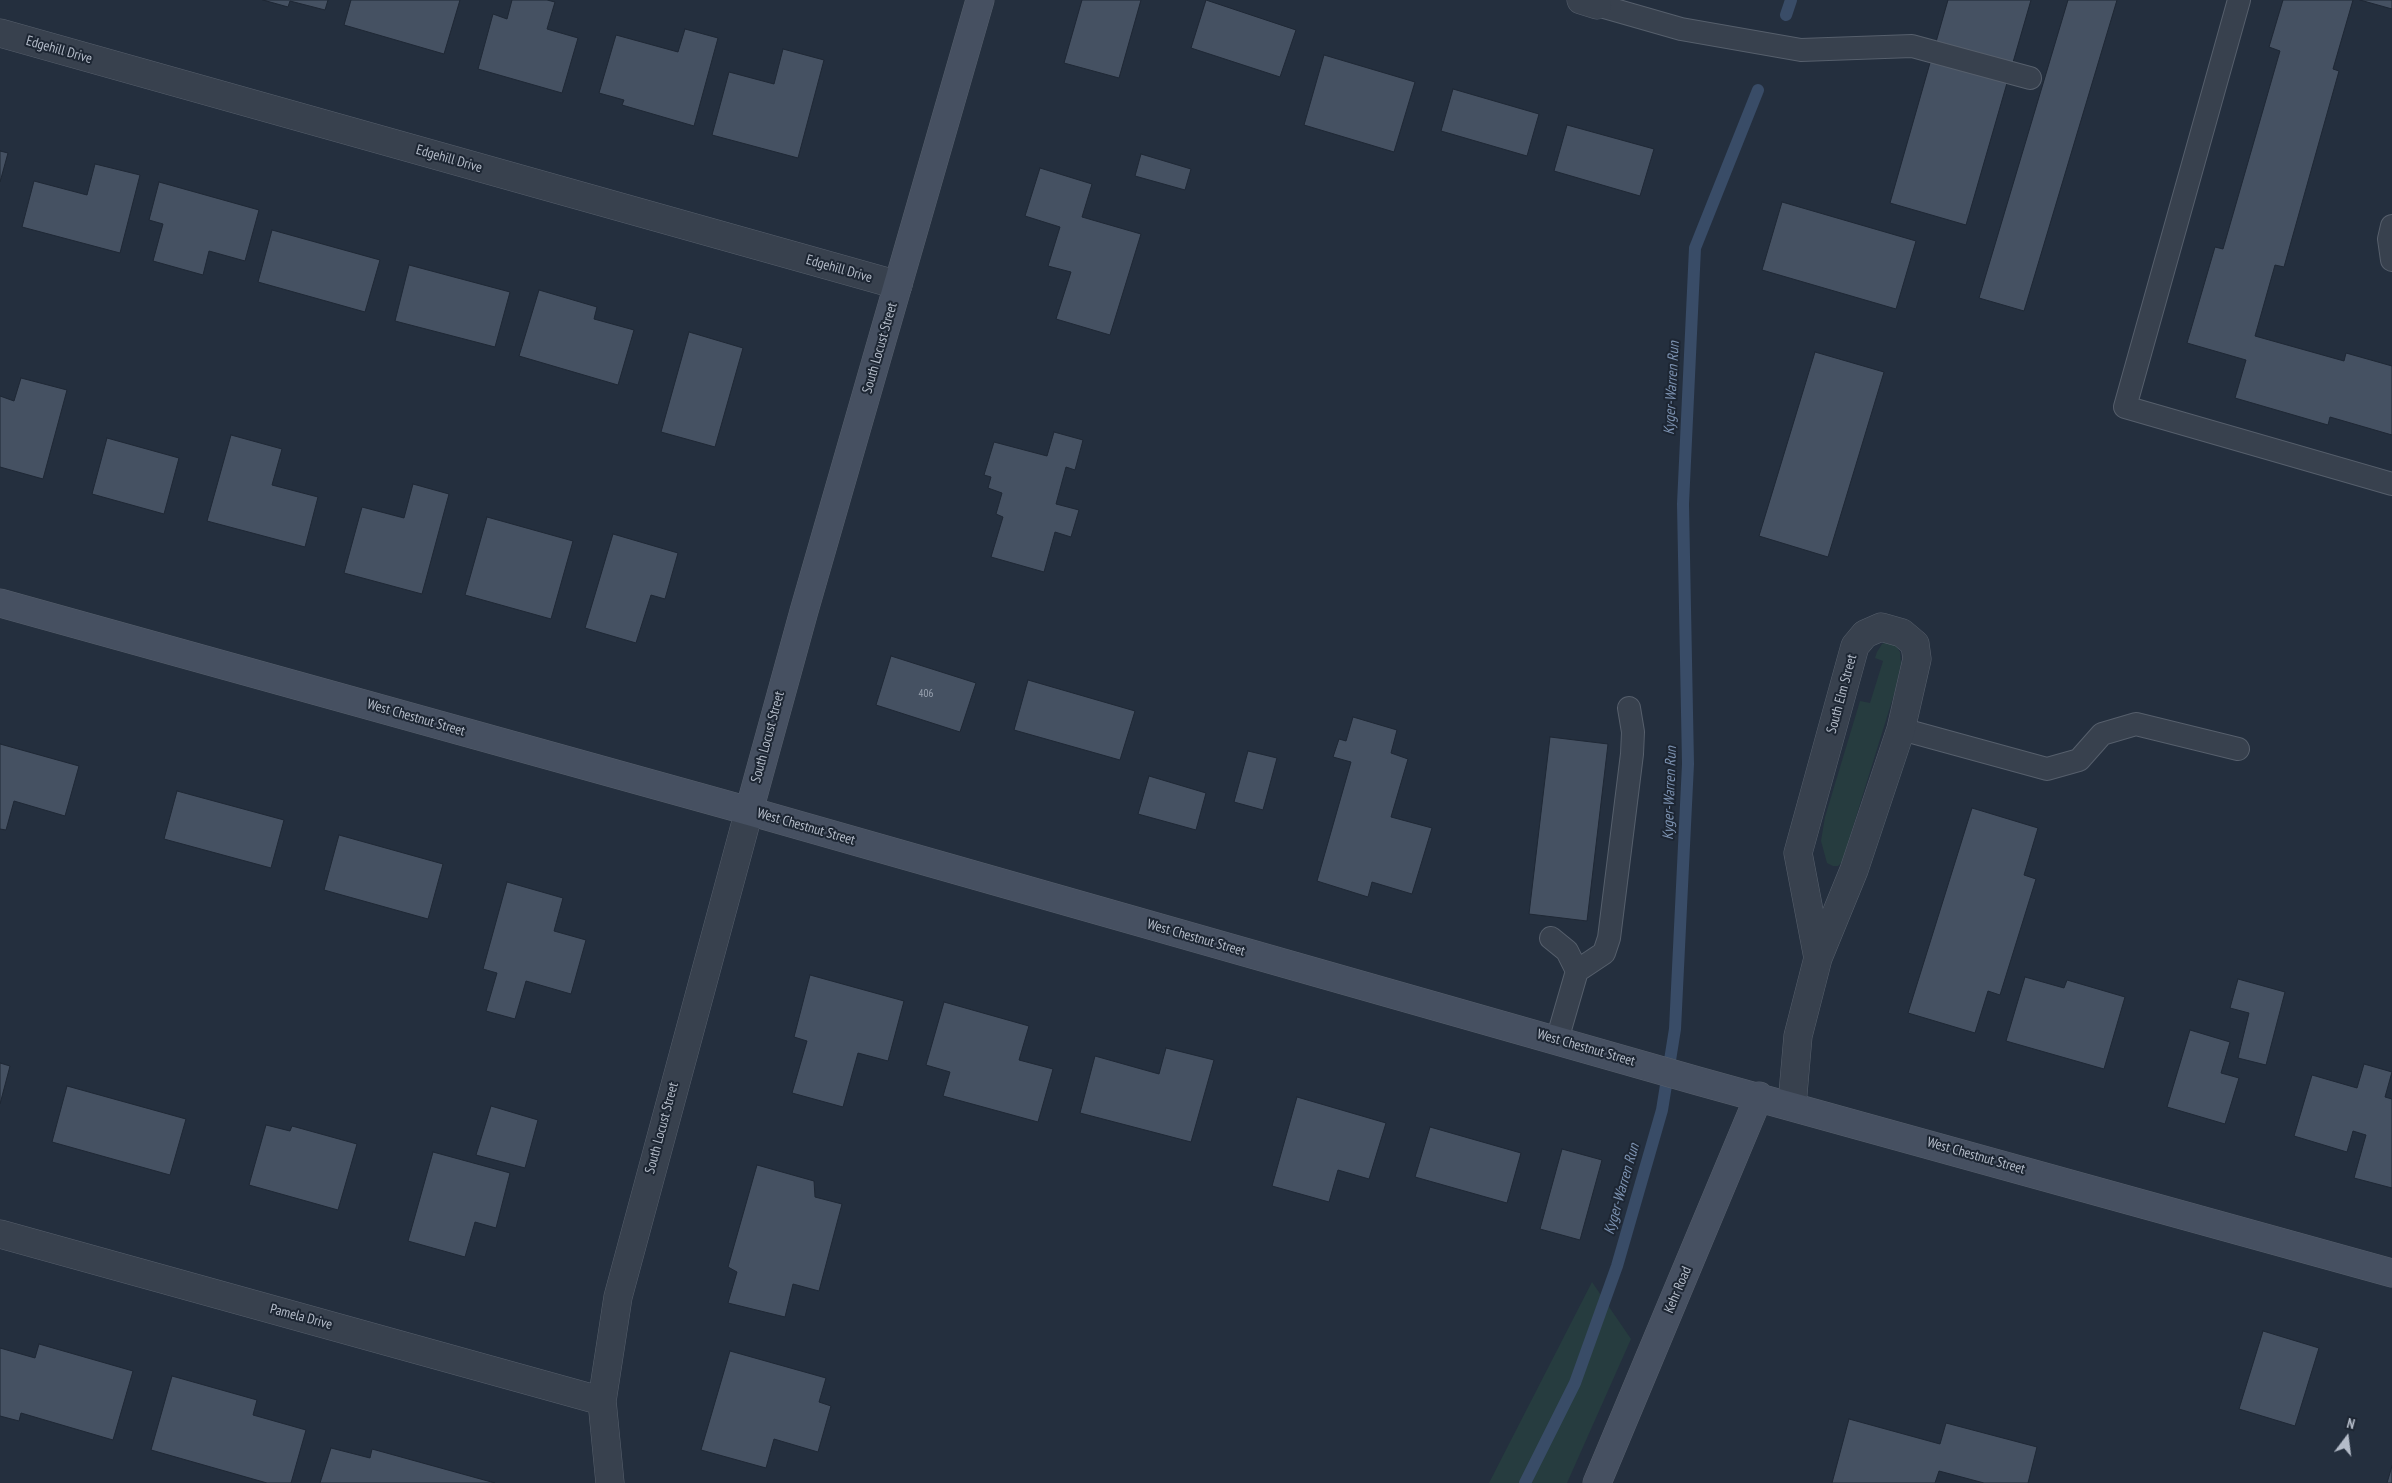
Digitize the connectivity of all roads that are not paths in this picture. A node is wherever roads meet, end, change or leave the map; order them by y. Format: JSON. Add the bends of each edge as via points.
{"nodes":[{"id":1,"x":980,"y":0,"type":"edge"},
{"id":2,"x":2239,"y":0,"type":"edge"},
{"id":3,"x":1589,"y":2,"type":"edge"},
{"id":4,"x":0,"y":33,"type":"edge"},
{"id":5,"x":2030,"y":78,"type":"dead end"},
{"id":6,"x":2392,"y":226,"type":"edge"},
{"id":7,"x":2392,"y":260,"type":"edge"},
{"id":8,"x":898,"y":285,"type":"junction"},
{"id":9,"x":2392,"y":484,"type":"edge"},
{"id":10,"x":0,"y":603,"type":"edge"},
{"id":11,"x":1629,"y":708,"type":"dead end"},
{"id":12,"x":1901,"y":729,"type":"junction"},
{"id":13,"x":2238,"y":749,"type":"dead end"},
{"id":14,"x":749,"y":811,"type":"junction"},
{"id":15,"x":1552,"y":938,"type":"dead end"},
{"id":16,"x":1818,"y":958,"type":"junction"},
{"id":17,"x":1577,"y":971,"type":"junction"},
{"id":18,"x":1557,"y":1040,"type":"junction"},
{"id":19,"x":1760,"y":1096,"type":"junction"},
{"id":20,"x":1792,"y":1105,"type":"junction"},
{"id":21,"x":0,"y":1234,"type":"edge"},
{"id":22,"x":2392,"y":1273,"type":"edge"},
{"id":23,"x":602,"y":1401,"type":"junction"},
{"id":24,"x":610,"y":1483,"type":"edge"},
{"id":25,"x":1597,"y":1483,"type":"edge"}],
"edges":[{"from":1,"to":8,"type":"main road","name":"South Locust Street"},
{"from":2,"to":9,"type":"lane","via":[[2125,407]]},
{"from":3,"to":5,"type":"lane","via":[[1681,29],[1801,50],[1912,46]]},
{"from":4,"to":8,"type":"street","name":"Edgehill Drive"},
{"from":6,"to":7,"type":"lane","via":[[2388,239]]},
{"from":8,"to":14,"type":"main road","name":"South Locust Street"},
{"from":10,"to":14,"type":"main road","name":"West Chestnut Street"},
{"from":11,"to":17,"type":"lane","via":[[1632,754],[1610,938],[1604,954]]},
{"from":12,"to":13,"type":"lane","via":[[2047,768],[2079,760],[2102,734],[2136,724]]},
{"from":12,"to":16,"type":"street","name":"South Elm Street","via":[[1854,870]]},
{"from":12,"to":16,"type":"street","name":"South Elm Street","via":[[1917,659],[1915,644],[1902,633],[1881,627],[1865,634],[1855,646],[1798,853]]},
{"from":14,"to":18,"type":"main road","name":"West Chestnut Street"},
{"from":14,"to":23,"type":"street","name":"South Locust Street","via":[[620,1287]]},
{"from":15,"to":17,"type":"lane","via":[[1567,951]]},
{"from":16,"to":20,"type":"street","name":"South Elm Street","via":[[1798,1036]]},
{"from":17,"to":18,"type":"lane"},
{"from":18,"to":19,"type":"main road","name":"West Chestnut Street"},
{"from":19,"to":20,"type":"main road","name":"West Chestnut Street"},
{"from":19,"to":25,"type":"main road","name":"Kehr Road"},
{"from":20,"to":22,"type":"main road","name":"West Chestnut Street"},
{"from":21,"to":23,"type":"street","name":"Pamela Drive"},
{"from":23,"to":24,"type":"street","name":"South Locust Street"}]}
